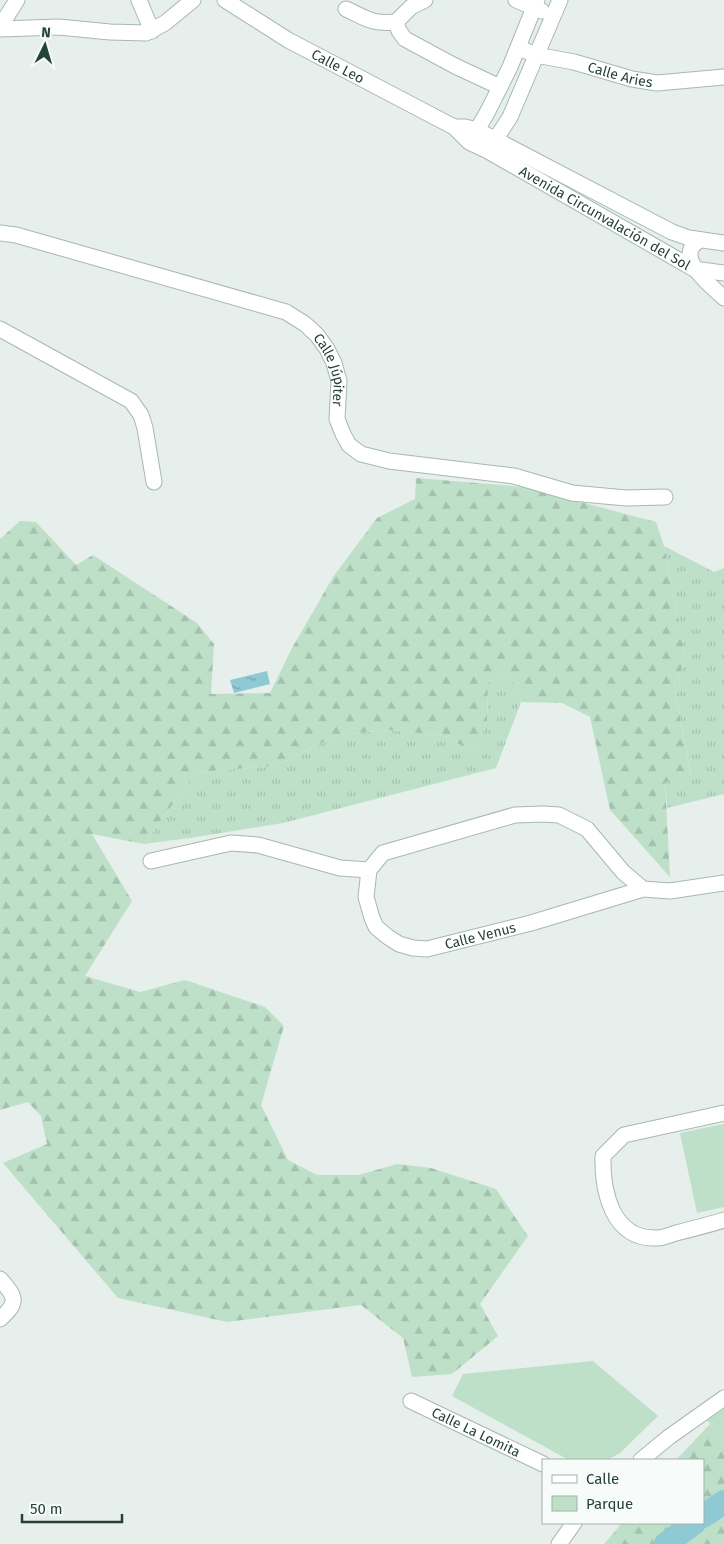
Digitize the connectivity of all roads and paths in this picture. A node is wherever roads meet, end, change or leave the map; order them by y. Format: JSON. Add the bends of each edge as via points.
{"nodes":[{"id":1,"x":17,"y":0,"type":"edge"},
{"id":2,"x":139,"y":0,"type":"edge"},
{"id":3,"x":194,"y":0,"type":"edge"},
{"id":4,"x":225,"y":0,"type":"edge"},
{"id":5,"x":425,"y":0,"type":"edge"},
{"id":6,"x":516,"y":0,"type":"edge"},
{"id":7,"x":560,"y":0,"type":"edge"},
{"id":8,"x":535,"y":4,"type":"edge"},
{"id":9,"x":346,"y":9,"type":"dead end"},
{"id":10,"x":553,"y":16,"type":"junction"},
{"id":11,"x":396,"y":22,"type":"junction"},
{"id":12,"x":2,"y":29,"type":"edge"},
{"id":13,"x":152,"y":31,"type":"junction"},
{"id":14,"x":519,"y":48,"type":"junction"},
{"id":15,"x":536,"y":55,"type":"junction"},
{"id":16,"x":510,"y":67,"type":"junction"},
{"id":17,"x":529,"y":74,"type":"junction"},
{"id":18,"x":724,"y":77,"type":"edge"},
{"id":19,"x":500,"y":87,"type":"junction"},
{"id":20,"x":488,"y":111,"type":"junction"},
{"id":21,"x":510,"y":117,"type":"junction"},
{"id":22,"x":473,"y":136,"type":"junction"},
{"id":23,"x":491,"y":146,"type":"junction"},
{"id":24,"x":0,"y":233,"type":"edge"},
{"id":25,"x":700,"y":240,"type":"junction"},
{"id":26,"x":724,"y":243,"type":"edge"},
{"id":27,"x":694,"y":269,"type":"junction"},
{"id":28,"x":724,"y":274,"type":"edge"},
{"id":29,"x":724,"y":298,"type":"edge"},
{"id":30,"x":0,"y":329,"type":"edge"},
{"id":31,"x":154,"y":482,"type":"dead end"},
{"id":32,"x":666,"y":497,"type":"dead end"},
{"id":33,"x":151,"y":862,"type":"dead end"},
{"id":34,"x":369,"y":870,"type":"junction"},
{"id":35,"x":724,"y":883,"type":"edge"},
{"id":36,"x":643,"y":889,"type":"junction"},
{"id":37,"x":724,"y":1113,"type":"edge"},
{"id":38,"x":724,"y":1220,"type":"edge"},
{"id":39,"x":0,"y":1279,"type":"edge"},
{"id":40,"x":0,"y":1319,"type":"edge"},
{"id":41,"x":724,"y":1398,"type":"edge"},
{"id":42,"x":411,"y":1401,"type":"dead end"},
{"id":43,"x":642,"y":1459,"type":"edge"},
{"id":44,"x":542,"y":1464,"type":"edge"},
{"id":45,"x":573,"y":1524,"type":"edge"},
{"id":46,"x":558,"y":1544,"type":"edge"}],
"edges":[{"from":1,"to":12,"type":"street"},
{"from":2,"to":13,"type":"street"},
{"from":3,"to":13,"type":"street"},
{"from":4,"to":22,"type":"street","name":"Calle Leo","via":[[288,40]]},
{"from":5,"to":11,"type":"street","via":[[411,7]]},
{"from":6,"to":8,"type":"street"},
{"from":7,"to":10,"type":"street"},
{"from":8,"to":10,"type":"street"},
{"from":8,"to":14,"type":"street"},
{"from":9,"to":11,"type":"street","via":[[375,22]]},
{"from":10,"to":15,"type":"street"},
{"from":11,"to":19,"type":"street","via":[[405,39]]},
{"from":12,"to":13,"type":"street","via":[[59,27],[140,34]]},
{"from":14,"to":15,"type":"street","name":"Calle Aries"},
{"from":14,"to":16,"type":"street"},
{"from":15,"to":17,"type":"street"},
{"from":15,"to":18,"type":"street","name":"Calle Aries","via":[[632,79],[657,82]]},
{"from":16,"to":17,"type":"street","via":[[522,66]]},
{"from":16,"to":19,"type":"street"},
{"from":17,"to":21,"type":"street"},
{"from":19,"to":20,"type":"street"},
{"from":20,"to":21,"type":"street","via":[[496,117]]},
{"from":20,"to":22,"type":"street"},
{"from":21,"to":23,"type":"street"},
{"from":22,"to":23,"type":"street","name":"Avenida Circunvalación del Sol"},
{"from":23,"to":25,"type":"street","name":"Avenida Circunvalación del Sol","via":[[672,232]]},
{"from":23,"to":27,"type":"street","name":"Avenida Circunvalación del Sol"},
{"from":24,"to":32,"type":"street","name":"Calle Júpiter","via":[[286,312],[306,324],[317,335],[334,363],[339,381],[337,419],[349,445],[361,454],[389,461],[514,476],[572,494]]},
{"from":25,"to":26,"type":"street","name":"Avenida Circunvalación del Sol"},
{"from":25,"to":27,"type":"street","via":[[690,250]]},
{"from":27,"to":28,"type":"street","name":"Avenida Circunvalación del Sol"},
{"from":27,"to":29,"type":"street"},
{"from":30,"to":31,"type":"street","via":[[131,401],[145,428]]},
{"from":33,"to":34,"type":"street","via":[[231,843],[258,845],[340,868]]},
{"from":34,"to":36,"type":"street","via":[[383,853],[515,815],[559,815],[587,829],[623,872]]},
{"from":34,"to":36,"type":"street","name":"Calle Venus","via":[[366,897],[376,926],[399,944],[427,949]]},
{"from":35,"to":36,"type":"street","name":"Calle Venus","via":[[670,892]]},
{"from":37,"to":38,"type":"street","via":[[624,1135],[603,1156],[604,1185],[610,1206],[625,1229],[657,1238]]},
{"from":39,"to":40,"type":"street","via":[[13,1293],[14,1299]]},
{"from":41,"to":43,"type":"street"},
{"from":42,"to":44,"type":"street","name":"Calle La Lomita"},
{"from":45,"to":46,"type":"street"}]}
